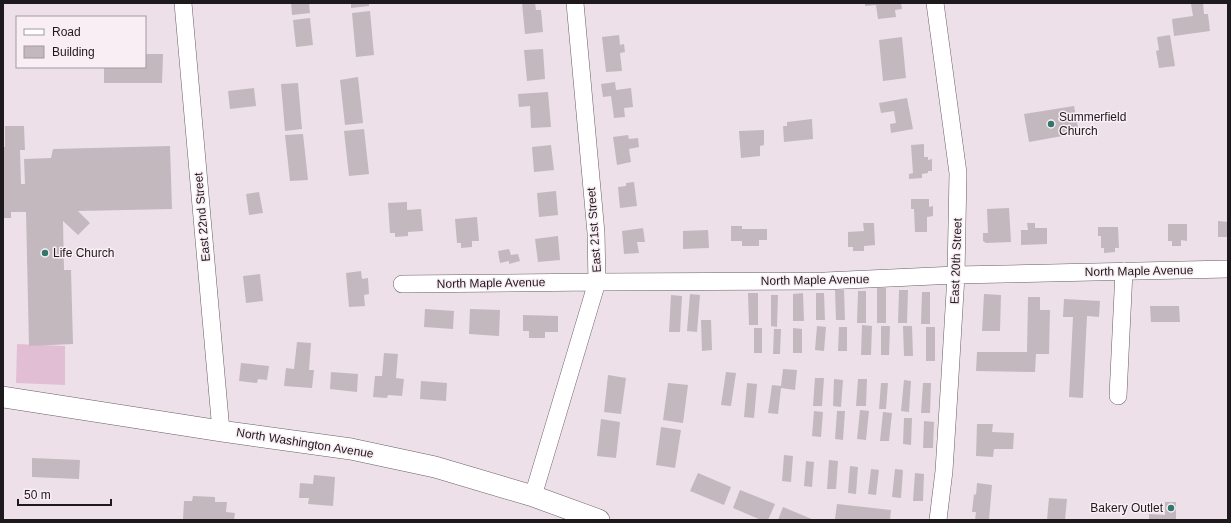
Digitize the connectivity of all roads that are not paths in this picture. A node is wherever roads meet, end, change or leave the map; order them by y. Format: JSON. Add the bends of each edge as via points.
{"nodes":[{"id":1,"x":183,"y":3,"type":"edge"},
{"id":2,"x":575,"y":3,"type":"edge"},
{"id":3,"x":936,"y":3,"type":"edge"},
{"id":4,"x":1228,"y":269,"type":"edge"},
{"id":5,"x":1124,"y":272,"type":"junction"},
{"id":6,"x":956,"y":275,"type":"junction"},
{"id":7,"x":597,"y":282,"type":"junction"},
{"id":8,"x":402,"y":284,"type":"dead end"},
{"id":9,"x":3,"y":396,"type":"edge"},
{"id":10,"x":1118,"y":396,"type":"dead end"},
{"id":11,"x":222,"y":431,"type":"junction"},
{"id":12,"x":533,"y":496,"type":"junction"},
{"id":13,"x":599,"y":520,"type":"edge"},
{"id":14,"x":938,"y":520,"type":"edge"}],
"edges":[{"from":1,"to":11,"type":"street","name":"East 22nd Street"},
{"from":2,"to":7,"type":"street","name":"East 21st Street","via":[[596,233]]},
{"from":3,"to":6,"type":"street","name":"East 20th Street","via":[[958,173]]},
{"from":4,"to":5,"type":"street","name":"North Maple Avenue"},
{"from":5,"to":6,"type":"street","name":"North Maple Avenue"},
{"from":5,"to":10,"type":"street"},
{"from":6,"to":7,"type":"street","name":"North Maple Avenue","via":[[825,281]]},
{"from":6,"to":14,"type":"street","name":"East 20th Street","via":[[944,471]]},
{"from":7,"to":8,"type":"street","name":"North Maple Avenue"},
{"from":7,"to":12,"type":"street","name":"East 21st Street"},
{"from":9,"to":11,"type":"main road","name":"North Washington Avenue"},
{"from":11,"to":12,"type":"main road","name":"North Washington Avenue","via":[[351,449],[436,467]]},
{"from":12,"to":13,"type":"main road","name":"North Washington Avenue"}]}
